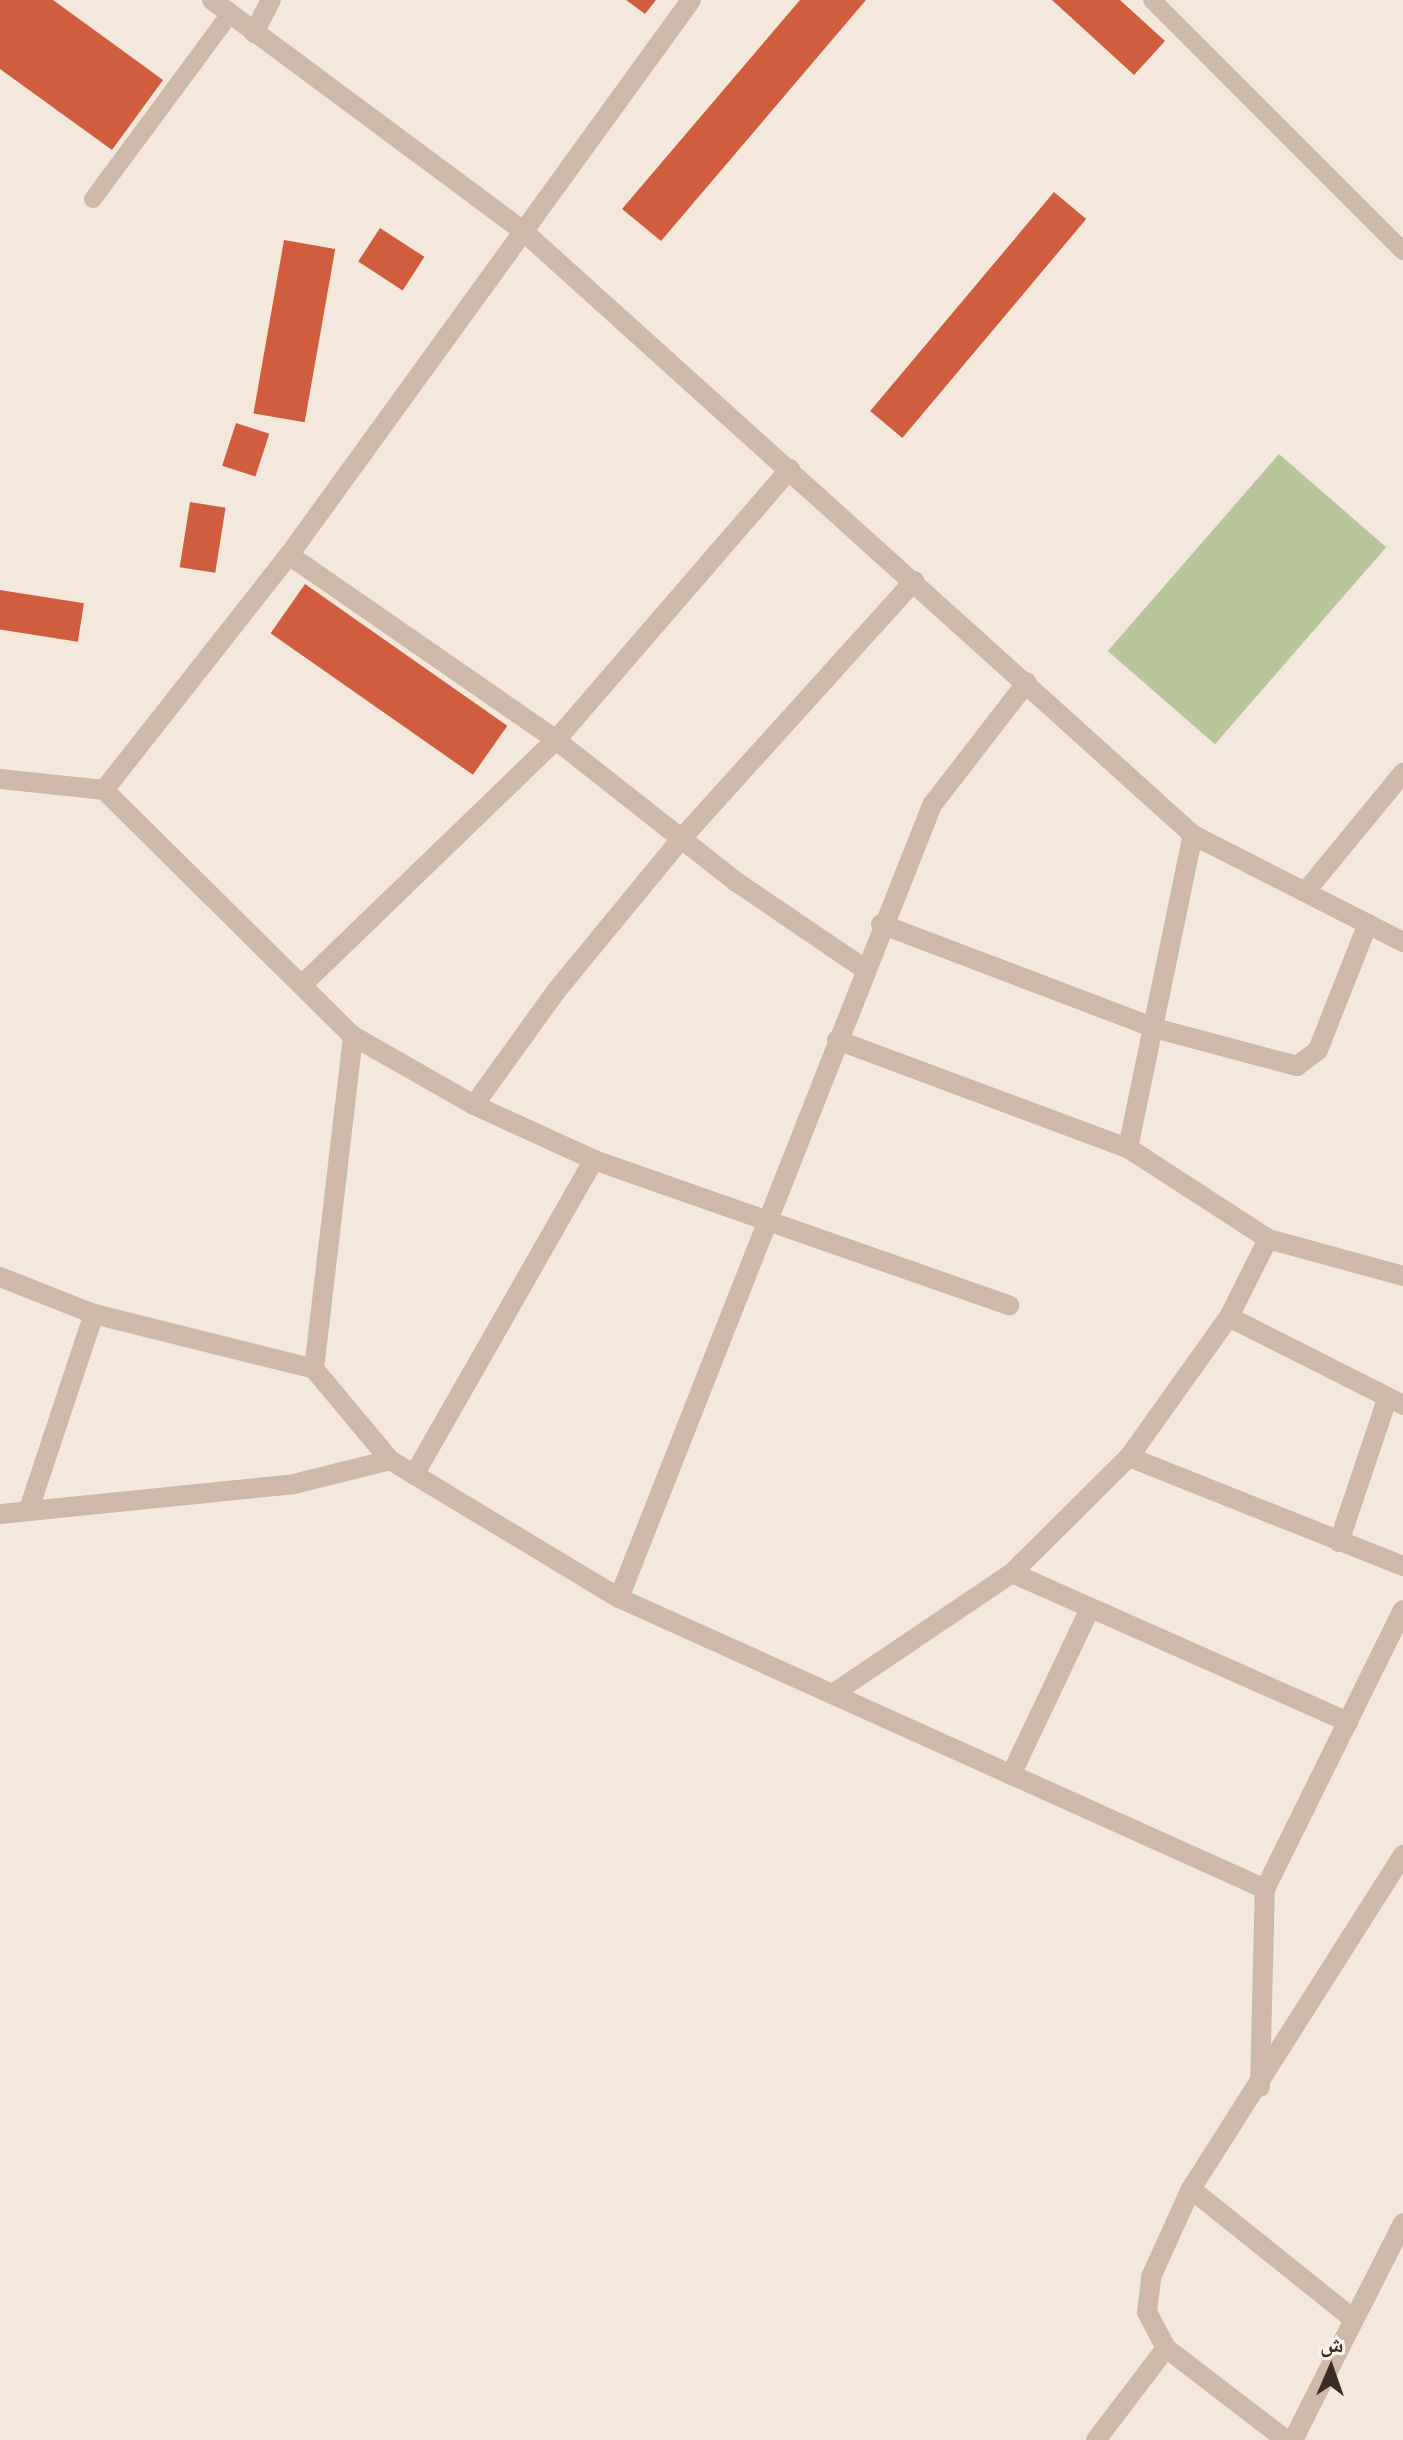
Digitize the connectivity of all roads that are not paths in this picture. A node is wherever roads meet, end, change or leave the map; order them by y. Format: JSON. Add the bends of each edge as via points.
{"nodes":[{"id":1,"x":212,"y":0,"type":"edge"},
{"id":2,"x":271,"y":0,"type":"edge"},
{"id":3,"x":691,"y":0,"type":"edge"},
{"id":4,"x":1152,"y":0,"type":"edge"},
{"id":5,"x":230,"y":14,"type":"junction"},
{"id":6,"x":254,"y":33,"type":"junction"},
{"id":7,"x":93,"y":199,"type":"dead end"},
{"id":8,"x":523,"y":231,"type":"junction"},
{"id":9,"x":1403,"y":251,"type":"edge"},
{"id":10,"x":790,"y":469,"type":"junction"},
{"id":11,"x":289,"y":555,"type":"junction"},
{"id":12,"x":914,"y":581,"type":"junction"},
{"id":13,"x":1027,"y":682,"type":"junction"},
{"id":14,"x":556,"y":740,"type":"junction"},
{"id":15,"x":1403,"y":773,"type":"edge"},
{"id":16,"x":0,"y":779,"type":"edge"},
{"id":17,"x":104,"y":790,"type":"junction"},
{"id":18,"x":1193,"y":835,"type":"junction"},
{"id":19,"x":681,"y":839,"type":"junction"},
{"id":20,"x":1306,"y":891,"type":"junction"},
{"id":21,"x":1368,"y":923,"type":"junction"},
{"id":22,"x":881,"y":924,"type":"junction"},
{"id":23,"x":1403,"y":942,"type":"edge"},
{"id":24,"x":863,"y":968,"type":"junction"},
{"id":25,"x":304,"y":983,"type":"junction"},
{"id":26,"x":1158,"y":1029,"type":"junction"},
{"id":27,"x":353,"y":1036,"type":"junction"},
{"id":28,"x":837,"y":1040,"type":"junction"},
{"id":29,"x":474,"y":1105,"type":"junction"},
{"id":30,"x":1128,"y":1148,"type":"junction"},
{"id":31,"x":594,"y":1160,"type":"junction"},
{"id":32,"x":769,"y":1219,"type":"junction"},
{"id":33,"x":1268,"y":1239,"type":"junction"},
{"id":34,"x":1403,"y":1276,"type":"edge"},
{"id":35,"x":0,"y":1277,"type":"edge"},
{"id":36,"x":1009,"y":1305,"type":"dead end"},
{"id":37,"x":94,"y":1314,"type":"junction"},
{"id":38,"x":1229,"y":1317,"type":"junction"},
{"id":39,"x":314,"y":1369,"type":"junction"},
{"id":40,"x":1395,"y":1402,"type":"edge"},
{"id":41,"x":1129,"y":1457,"type":"junction"},
{"id":42,"x":390,"y":1460,"type":"junction"},
{"id":43,"x":414,"y":1475,"type":"junction"},
{"id":44,"x":30,"y":1506,"type":"junction"},
{"id":45,"x":0,"y":1514,"type":"edge"},
{"id":46,"x":1339,"y":1542,"type":"junction"},
{"id":47,"x":1403,"y":1566,"type":"edge"},
{"id":48,"x":1012,"y":1573,"type":"junction"},
{"id":49,"x":619,"y":1598,"type":"junction"},
{"id":50,"x":1090,"y":1609,"type":"junction"},
{"id":51,"x":1403,"y":1610,"type":"edge"},
{"id":52,"x":834,"y":1693,"type":"junction"},
{"id":53,"x":1349,"y":1722,"type":"junction"},
{"id":54,"x":1011,"y":1775,"type":"junction"},
{"id":55,"x":1403,"y":1855,"type":"edge"},
{"id":56,"x":1265,"y":1889,"type":"junction"},
{"id":57,"x":1260,"y":2087,"type":"junction"},
{"id":58,"x":1191,"y":2189,"type":"junction"},
{"id":59,"x":1403,"y":2223,"type":"edge"},
{"id":60,"x":1352,"y":2318,"type":"junction"},
{"id":61,"x":1166,"y":2348,"type":"junction"},
{"id":62,"x":1096,"y":2440,"type":"edge"},
{"id":63,"x":1286,"y":2440,"type":"edge"},
{"id":64,"x":1293,"y":2440,"type":"edge"}],
"edges":[{"from":1,"to":5,"type":"street"},
{"from":2,"to":6,"type":"street"},
{"from":3,"to":8,"type":"street"},
{"from":4,"to":9,"type":"lane"},
{"from":5,"to":6,"type":"street"},
{"from":5,"to":7,"type":"lane"},
{"from":6,"to":8,"type":"street"},
{"from":8,"to":10,"type":"street"},
{"from":8,"to":11,"type":"street"},
{"from":10,"to":12,"type":"street"},
{"from":10,"to":14,"type":"street"},
{"from":11,"to":14,"type":"street"},
{"from":11,"to":17,"type":"street"},
{"from":12,"to":13,"type":"street"},
{"from":12,"to":19,"type":"street"},
{"from":13,"to":18,"type":"street"},
{"from":13,"to":22,"type":"street","via":[[932,805]]},
{"from":14,"to":19,"type":"street"},
{"from":14,"to":25,"type":"street"},
{"from":15,"to":20,"type":"street"},
{"from":16,"to":17,"type":"street"},
{"from":17,"to":25,"type":"street"},
{"from":18,"to":20,"type":"street"},
{"from":18,"to":26,"type":"street"},
{"from":19,"to":24,"type":"street"},
{"from":19,"to":29,"type":"street","via":[[557,990]]},
{"from":20,"to":21,"type":"street"},
{"from":21,"to":23,"type":"street"},
{"from":21,"to":26,"type":"street","via":[[1309,1063],[1280,1066]]},
{"from":22,"to":24,"type":"street"},
{"from":22,"to":26,"type":"street"},
{"from":24,"to":28,"type":"street"},
{"from":25,"to":27,"type":"street"},
{"from":26,"to":30,"type":"street"},
{"from":27,"to":29,"type":"street"},
{"from":27,"to":39,"type":"street"},
{"from":28,"to":30,"type":"street"},
{"from":28,"to":32,"type":"street"},
{"from":29,"to":31,"type":"street"},
{"from":30,"to":33,"type":"street"},
{"from":31,"to":32,"type":"street"},
{"from":31,"to":43,"type":"street"},
{"from":32,"to":36,"type":"street"},
{"from":32,"to":49,"type":"street"},
{"from":33,"to":34,"type":"street"},
{"from":33,"to":38,"type":"street"},
{"from":35,"to":37,"type":"street"},
{"from":37,"to":39,"type":"street"},
{"from":37,"to":44,"type":"street"},
{"from":38,"to":40,"type":"street"},
{"from":38,"to":41,"type":"street"},
{"from":39,"to":42,"type":"street"},
{"from":40,"to":46,"type":"street"},
{"from":41,"to":46,"type":"street"},
{"from":41,"to":48,"type":"street"},
{"from":42,"to":43,"type":"street"},
{"from":42,"to":44,"type":"street","via":[[294,1484]]},
{"from":43,"to":49,"type":"street"},
{"from":44,"to":45,"type":"street"},
{"from":46,"to":47,"type":"street"},
{"from":48,"to":50,"type":"street"},
{"from":48,"to":52,"type":"street"},
{"from":49,"to":52,"type":"street"},
{"from":50,"to":53,"type":"street"},
{"from":50,"to":54,"type":"street"},
{"from":51,"to":53,"type":"street"},
{"from":52,"to":54,"type":"street"},
{"from":53,"to":56,"type":"street"},
{"from":54,"to":56,"type":"street"},
{"from":55,"to":57,"type":"street"},
{"from":56,"to":57,"type":"street"},
{"from":57,"to":58,"type":"street"},
{"from":58,"to":60,"type":"street"},
{"from":58,"to":61,"type":"street","via":[[1151,2277],[1147,2312]]},
{"from":59,"to":60,"type":"street"},
{"from":60,"to":64,"type":"street"},
{"from":61,"to":62,"type":"street"},
{"from":61,"to":63,"type":"street"}]}
